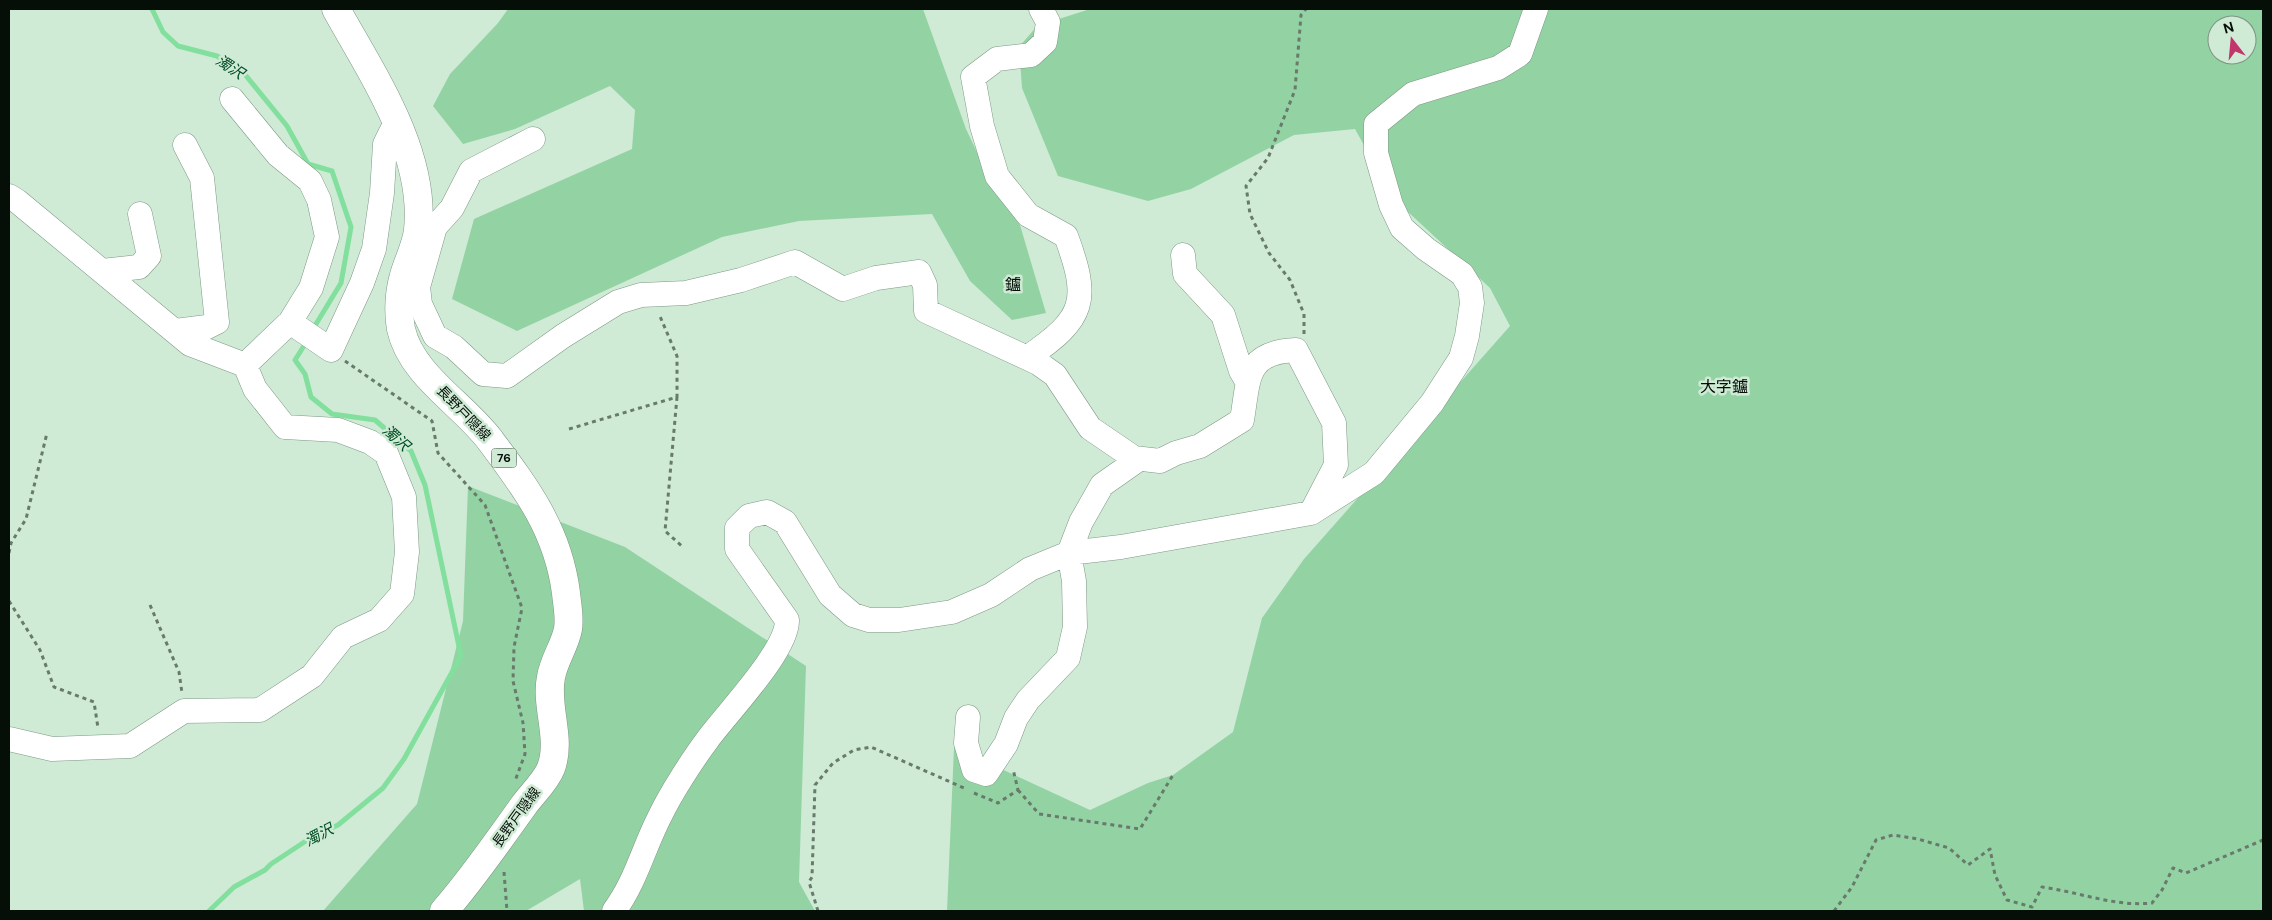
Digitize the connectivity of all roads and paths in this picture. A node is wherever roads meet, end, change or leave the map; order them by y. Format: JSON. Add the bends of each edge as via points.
{"nodes":[{"id":1,"x":336,"y":9,"type":"edge"},
{"id":2,"x":1041,"y":9,"type":"edge"},
{"id":3,"x":1306,"y":9,"type":"edge"},
{"id":4,"x":1536,"y":9,"type":"edge"},
{"id":5,"x":232,"y":99,"type":"dead end"},
{"id":6,"x":396,"y":122,"type":"junction"},
{"id":7,"x":533,"y":139,"type":"dead end"},
{"id":8,"x":185,"y":145,"type":"dead end"},
{"id":9,"x":9,"y":196,"type":"edge"},
{"id":10,"x":140,"y":214,"type":"dead end"},
{"id":11,"x":427,"y":223,"type":"junction"},
{"id":12,"x":1182,"y":255,"type":"dead end"},
{"id":13,"x":102,"y":271,"type":"junction"},
{"id":14,"x":651,"y":295,"type":"junction"},
{"id":15,"x":174,"y":331,"type":"junction"},
{"id":16,"x":310,"y":336,"type":"junction"},
{"id":17,"x":1028,"y":357,"type":"junction"},
{"id":18,"x":1303,"y":362,"type":"junction"},
{"id":19,"x":245,"y":365,"type":"junction"},
{"id":20,"x":1248,"y":383,"type":"junction"},
{"id":21,"x":677,"y":397,"type":"junction"},
{"id":22,"x":569,"y":430,"type":"dead end"},
{"id":23,"x":47,"y":433,"type":"dead end"},
{"id":24,"x":1139,"y":458,"type":"junction"},
{"id":25,"x":1311,"y":513,"type":"junction"},
{"id":26,"x":683,"y":547,"type":"dead end"},
{"id":27,"x":9,"y":553,"type":"edge"},
{"id":28,"x":1069,"y":553,"type":"junction"},
{"id":29,"x":9,"y":601,"type":"edge"},
{"id":30,"x":150,"y":605,"type":"dead end"},
{"id":31,"x":184,"y":711,"type":"junction"},
{"id":32,"x":968,"y":717,"type":"dead end"},
{"id":33,"x":9,"y":739,"type":"edge"},
{"id":34,"x":1006,"y":744,"type":"junction"},
{"id":35,"x":102,"y":747,"type":"junction"},
{"id":36,"x":1173,"y":774,"type":"dead end"},
{"id":37,"x":1018,"y":790,"type":"junction"},
{"id":38,"x":531,"y":796,"type":"junction"},
{"id":39,"x":2263,"y":840,"type":"edge"},
{"id":40,"x":508,"y":865,"type":"dead end"},
{"id":41,"x":444,"y":911,"type":"edge"},
{"id":42,"x":507,"y":911,"type":"edge"},
{"id":43,"x":614,"y":911,"type":"edge"},
{"id":44,"x":818,"y":911,"type":"edge"},
{"id":45,"x":1834,"y":911,"type":"edge"}],
"edges":[{"from":1,"to":6,"type":"main road","name":"長野戸隠線","number":"76"},
{"from":2,"to":17,"type":"street","via":[[1048,22],[1045,42],[1030,55],[997,59],[973,77],[982,126],[997,176],[1028,215],[1066,236],[1073,255],[1079,304],[1074,317],[1065,330]]},
{"from":3,"to":18,"type":"path","via":[[1301,15],[1296,90],[1268,158],[1246,186],[1250,214],[1269,253],[1290,280],[1304,314]]},
{"from":4,"to":25,"type":"street","via":[[1520,54],[1498,68],[1413,94],[1376,124],[1376,153],[1391,205],[1402,228],[1462,274],[1470,287],[1472,303],[1468,336],[1461,358],[1432,403],[1374,473]]},
{"from":5,"to":16,"type":"street","via":[[278,155],[310,181],[319,200],[326,237],[311,288]]},
{"from":6,"to":11,"type":"main road","name":"長野戸隠線","number":"76","via":[[406,145]]},
{"from":6,"to":16,"type":"street","via":[[386,144],[374,249],[362,283]]},
{"from":7,"to":11,"type":"street","via":[[471,171],[452,208]]},
{"from":8,"to":15,"type":"street","via":[[202,178],[217,322],[208,327]]},
{"from":9,"to":13,"type":"street"},
{"from":10,"to":13,"type":"street","via":[[150,256],[140,267]]},
{"from":11,"to":14,"type":"street","via":[[418,288],[420,304],[435,336],[454,347],[483,374],[506,376],[618,302]]},
{"from":11,"to":38,"type":"main road","name":"長野戸隠線","number":"76","via":[[403,278],[401,328],[409,351],[438,386],[482,429],[536,504],[553,541],[564,580],[568,628],[551,677],[549,702],[555,739],[551,769]]},
{"from":12,"to":20,"type":"street","via":[[1185,274],[1223,315]]},
{"from":13,"to":15,"type":"street"},
{"from":14,"to":17,"type":"street","via":[[686,293],[795,262],[843,289],[876,278],[919,272],[925,285],[926,311]]},
{"from":14,"to":21,"type":"path","via":[[677,356]]},
{"from":15,"to":19,"type":"street","via":[[190,344]]},
{"from":16,"to":19,"type":"street"},
{"from":16,"to":38,"type":"path","via":[[432,422],[438,453],[485,505],[522,608],[514,647],[513,681],[523,724],[524,754],[514,782]]},
{"from":17,"to":24,"type":"street","via":[[1055,375],[1090,428],[1134,458]]},
{"from":18,"to":20,"type":"street","via":[[1296,350],[1276,351],[1258,360]]},
{"from":18,"to":25,"type":"street","via":[[1334,423],[1336,465]]},
{"from":19,"to":31,"type":"street","via":[[255,389],[285,427],[338,430],[370,442],[386,453],[404,497],[407,552],[402,594],[379,620],[343,637],[312,676],[260,710]]},
{"from":20,"to":24,"type":"street","via":[[1242,420],[1200,446],[1160,461]]},
{"from":21,"to":22,"type":"path"},
{"from":21,"to":26,"type":"path","via":[[665,531]]},
{"from":23,"to":27,"type":"path","via":[[26,519]]},
{"from":24,"to":28,"type":"street","via":[[1102,485],[1081,522]]},
{"from":25,"to":28,"type":"street","via":[[1121,548]]},
{"from":28,"to":34,"type":"street","via":[[1074,581],[1074,627],[1068,658],[1028,700],[1016,718]]},
{"from":28,"to":43,"type":"street","via":[[1030,569],[991,595],[952,612],[899,620],[870,620],[853,615],[830,595],[785,522],[767,512],[749,516],[737,528],[737,549],[787,620],[787,628],[770,660],[707,740],[660,815],[628,891]]},
{"from":29,"to":35,"type":"path","via":[[40,650],[54,687],[94,702]]},
{"from":30,"to":31,"type":"path","via":[[179,672]]},
{"from":31,"to":35,"type":"street","via":[[130,746]]},
{"from":32,"to":34,"type":"street","via":[[966,743],[974,770],[986,774]]},
{"from":33,"to":35,"type":"street","via":[[52,750]]},
{"from":34,"to":37,"type":"path"},
{"from":36,"to":37,"type":"path","via":[[1140,829],[1039,814]]},
{"from":37,"to":44,"type":"path","via":[[998,803],[871,747],[854,750],[833,763],[815,785],[812,877],[809,882]]},
{"from":38,"to":41,"type":"main road","name":"長野戸隠線","number":"76"},
{"from":39,"to":45,"type":"path","via":[[2186,873],[2173,868],[2152,904],[2134,905],[2042,887],[2032,907],[2007,900],[1995,875],[1990,849],[1968,865],[1948,848],[1893,835],[1876,840],[1852,887]]},
{"from":40,"to":42,"type":"path","via":[[503,873]]}]}
